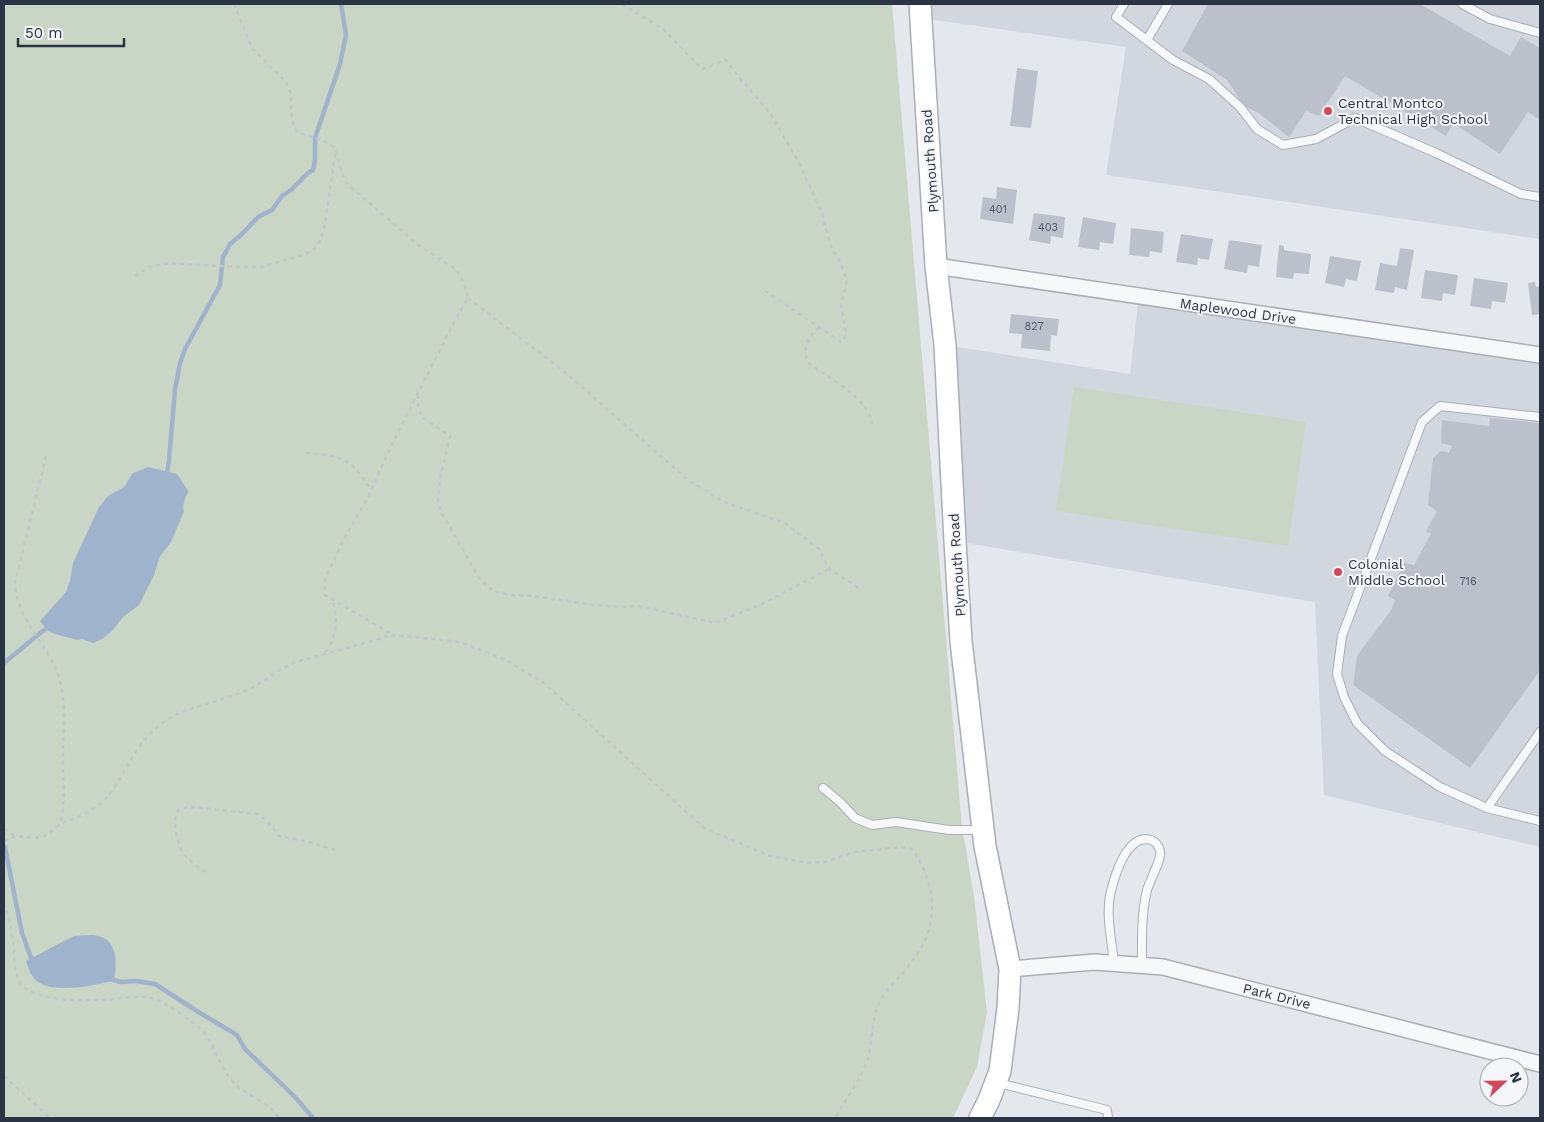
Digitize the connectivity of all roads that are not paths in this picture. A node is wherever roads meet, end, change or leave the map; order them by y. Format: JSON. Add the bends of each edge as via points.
{"nodes":[{"id":1,"x":920,"y":4,"type":"edge"},
{"id":2,"x":1124,"y":4,"type":"edge"},
{"id":3,"x":1168,"y":4,"type":"edge"},
{"id":4,"x":1462,"y":4,"type":"edge"},
{"id":5,"x":1540,"y":33,"type":"edge"},
{"id":6,"x":1148,"y":40,"type":"junction"},
{"id":7,"x":1540,"y":197,"type":"edge"},
{"id":8,"x":936,"y":266,"type":"junction"},
{"id":9,"x":1540,"y":355,"type":"edge"},
{"id":10,"x":1540,"y":418,"type":"edge"},
{"id":11,"x":1540,"y":732,"type":"edge"},
{"id":12,"x":823,"y":788,"type":"dead end"},
{"id":13,"x":1487,"y":808,"type":"junction"},
{"id":14,"x":1540,"y":821,"type":"edge"},
{"id":15,"x":983,"y":830,"type":"junction"},
{"id":16,"x":1114,"y":963,"type":"junction"},
{"id":17,"x":1142,"y":966,"type":"junction"},
{"id":18,"x":1010,"y":970,"type":"junction"},
{"id":19,"x":1540,"y":1064,"type":"edge"},
{"id":20,"x":996,"y":1082,"type":"junction"},
{"id":21,"x":980,"y":1118,"type":"edge"},
{"id":22,"x":1108,"y":1118,"type":"edge"}],
"edges":[{"from":1,"to":8,"type":"street","name":"Plymouth Road"},
{"from":2,"to":6,"type":"lane","via":[[1116,17]]},
{"from":3,"to":6,"type":"lane"},
{"from":4,"to":5,"type":"lane","via":[[1490,19]]},
{"from":6,"to":7,"type":"lane","via":[[1173,60],[1209,80],[1240,107],[1256,129],[1283,145],[1316,139],[1355,118],[1521,194]]},
{"from":8,"to":9,"type":"street","name":"Maplewood Drive"},
{"from":8,"to":15,"type":"street","name":"Plymouth Road","via":[[945,344],[962,641]]},
{"from":10,"to":13,"type":"lane","via":[[1440,406],[1422,422],[1342,636],[1337,674],[1357,723],[1385,751],[1440,787]]},
{"from":11,"to":13,"type":"lane"},
{"from":12,"to":15,"type":"lane","via":[[855,818],[872,825],[896,822],[949,830]]},
{"from":13,"to":14,"type":"lane"},
{"from":15,"to":18,"type":"street","name":"Plymouth Road"},
{"from":16,"to":17,"type":"street","name":"Park Drive"},
{"from":16,"to":17,"type":"lane","via":[[1110,927],[1114,878],[1125,853],[1142,839],[1150,839],[1158,846],[1160,856],[1144,905]]},
{"from":16,"to":18,"type":"street","name":"Park Drive"},
{"from":17,"to":19,"type":"street","name":"Park Drive","via":[[1163,967]]},
{"from":18,"to":20,"type":"street","name":"Plymouth Road","via":[[1004,1042]]},
{"from":20,"to":21,"type":"street","name":"Plymouth Road"},
{"from":20,"to":22,"type":"lane","via":[[1106,1110]]}]}
